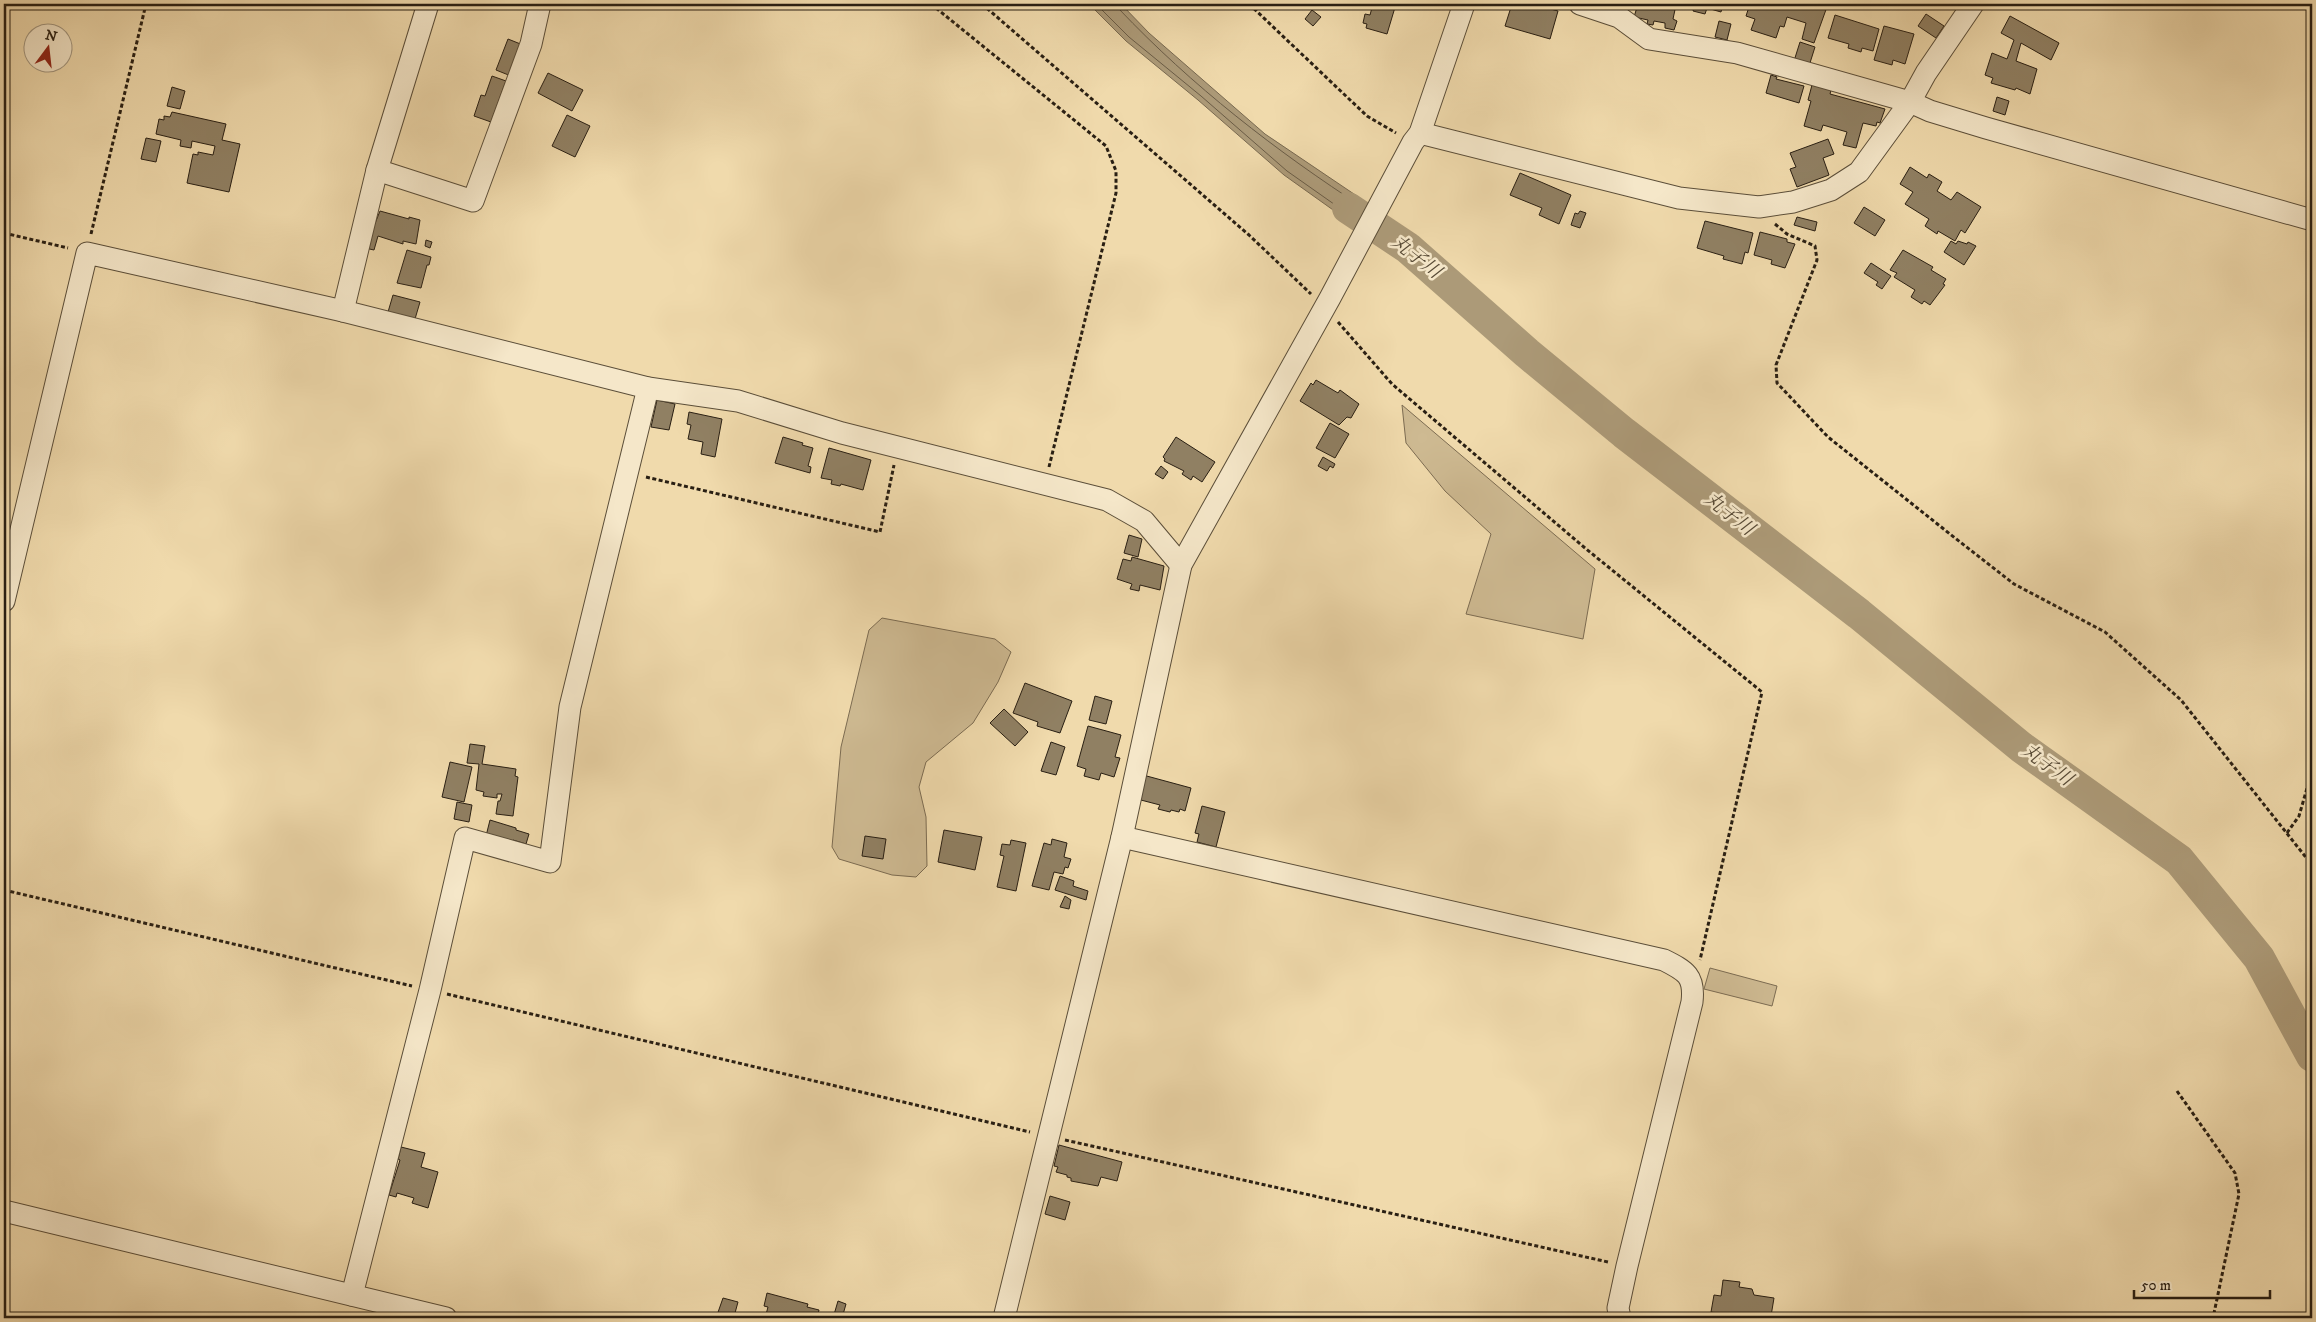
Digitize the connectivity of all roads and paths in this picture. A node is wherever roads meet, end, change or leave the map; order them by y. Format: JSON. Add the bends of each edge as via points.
{"nodes":[{"id":1,"x":146,"y":4,"type":"edge"},
{"id":2,"x":428,"y":4,"type":"edge"},
{"id":3,"x":540,"y":4,"type":"edge"},
{"id":4,"x":931,"y":4,"type":"edge"},
{"id":5,"x":982,"y":4,"type":"edge"},
{"id":6,"x":1249,"y":4,"type":"edge"},
{"id":7,"x":1464,"y":4,"type":"edge"},
{"id":8,"x":1580,"y":4,"type":"edge"},
{"id":9,"x":1973,"y":4,"type":"edge"},
{"id":10,"x":1910,"y":102,"type":"junction"},
{"id":11,"x":1416,"y":137,"type":"junction"},
{"id":12,"x":377,"y":170,"type":"junction"},
{"id":13,"x":1759,"y":207,"type":"junction"},
{"id":14,"x":2312,"y":220,"type":"edge"},
{"id":15,"x":4,"y":233,"type":"edge"},
{"id":16,"x":87,"y":253,"type":"junction"},
{"id":17,"x":1328,"y":303,"type":"junction"},
{"id":18,"x":343,"y":311,"type":"junction"},
{"id":19,"x":648,"y":388,"type":"junction"},
{"id":20,"x":898,"y":448,"type":"junction"},
{"id":21,"x":627,"y":473,"type":"junction"},
{"id":22,"x":1044,"y":484,"type":"junction"},
{"id":23,"x":1181,"y":565,"type":"junction"},
{"id":24,"x":4,"y":601,"type":"edge"},
{"id":25,"x":2312,"y":771,"type":"edge"},
{"id":26,"x":2287,"y":833,"type":"junction"},
{"id":27,"x":1122,"y":837,"type":"junction"},
{"id":28,"x":2312,"y":865,"type":"edge"},
{"id":29,"x":4,"y":890,"type":"edge"},
{"id":30,"x":1693,"y":988,"type":"junction"},
{"id":31,"x":430,"y":990,"type":"junction"},
{"id":32,"x":2178,"y":1091,"type":"dead end"},
{"id":33,"x":1048,"y":1136,"type":"junction"},
{"id":34,"x":4,"y":1211,"type":"edge"},
{"id":35,"x":1627,"y":1266,"type":"junction"},
{"id":36,"x":352,"y":1295,"type":"junction"},
{"id":37,"x":446,"y":1318,"type":"edge"},
{"id":38,"x":1004,"y":1318,"type":"edge"},
{"id":39,"x":1620,"y":1318,"type":"edge"},
{"id":40,"x":2213,"y":1318,"type":"edge"}],
"edges":[{"from":1,"to":16,"type":"path"},
{"from":2,"to":12,"type":"street"},
{"from":3,"to":12,"type":"street","via":[[531,44],[473,201]]},
{"from":4,"to":22,"type":"path","via":[[1106,146],[1116,171],[1116,193]]},
{"from":5,"to":17,"type":"path"},
{"from":6,"to":11,"type":"path","via":[[1367,116]]},
{"from":7,"to":11,"type":"street"},
{"from":8,"to":10,"type":"street","via":[[1619,17],[1649,39],[1737,54]]},
{"from":9,"to":10,"type":"street"},
{"from":10,"to":13,"type":"street","via":[[1859,172],[1831,190],[1793,202]]},
{"from":10,"to":14,"type":"street","via":[[1977,125]]},
{"from":11,"to":13,"type":"street","via":[[1679,198]]},
{"from":11,"to":17,"type":"street"},
{"from":12,"to":18,"type":"street"},
{"from":13,"to":26,"type":"path","via":[[1787,234],[1815,246],[1817,260],[1776,365],[1778,383],[1828,437],[2014,584],[2105,632],[2181,700]]},
{"from":15,"to":16,"type":"path"},
{"from":16,"to":18,"type":"street"},
{"from":16,"to":24,"type":"street"},
{"from":17,"to":23,"type":"street"},
{"from":17,"to":30,"type":"path","via":[[1392,384],[1762,692]]},
{"from":18,"to":19,"type":"street"},
{"from":19,"to":20,"type":"street","via":[[738,401]]},
{"from":19,"to":21,"type":"street"},
{"from":20,"to":21,"type":"path","via":[[880,532]]},
{"from":20,"to":22,"type":"street"},
{"from":21,"to":31,"type":"street","via":[[570,707],[550,862],[465,838]]},
{"from":22,"to":23,"type":"street","via":[[1107,500],[1144,520]]},
{"from":23,"to":27,"type":"street"},
{"from":25,"to":26,"type":"path","via":[[2299,816]]},
{"from":26,"to":28,"type":"path"},
{"from":27,"to":30,"type":"street","via":[[1664,960],[1684,970]]},
{"from":27,"to":33,"type":"street"},
{"from":29,"to":31,"type":"path"},
{"from":30,"to":35,"type":"street"},
{"from":31,"to":33,"type":"path"},
{"from":31,"to":36,"type":"street"},
{"from":32,"to":40,"type":"path","via":[[2235,1173],[2239,1194]]},
{"from":33,"to":35,"type":"path"},
{"from":33,"to":38,"type":"street"},
{"from":34,"to":36,"type":"street"},
{"from":35,"to":39,"type":"street","via":[[1618,1308]]},
{"from":36,"to":37,"type":"street"}]}
